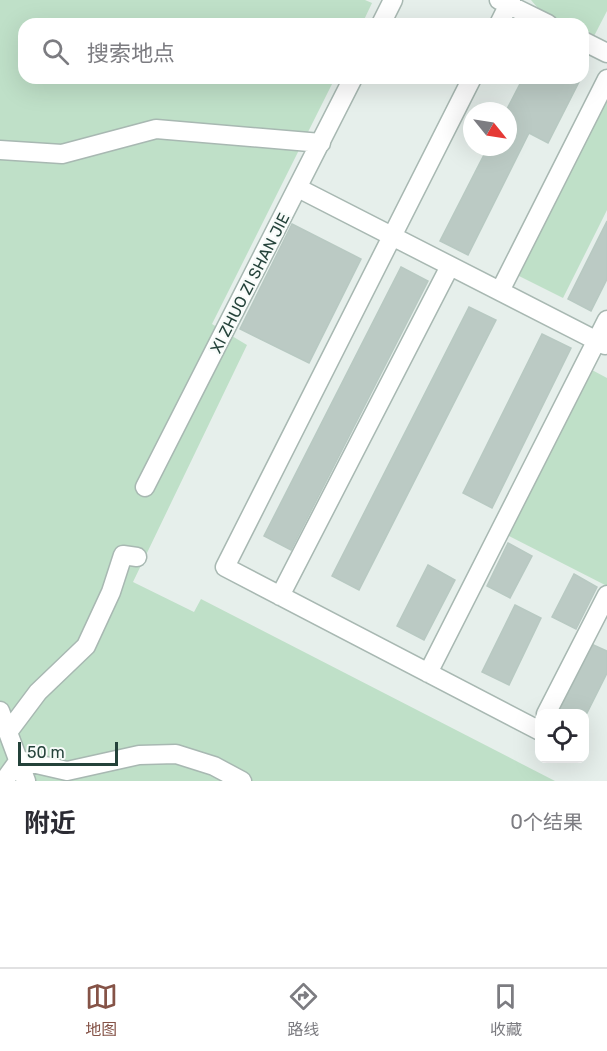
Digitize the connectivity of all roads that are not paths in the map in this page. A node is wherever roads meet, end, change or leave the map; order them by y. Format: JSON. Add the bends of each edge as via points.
{"nodes":[{"id":1,"x":393,"y":0,"type":"edge"},
{"id":2,"x":506,"y":2,"type":"edge"},
{"id":3,"x":384,"y":18,"type":"edge"},
{"id":4,"x":501,"y":18,"type":"edge"},
{"id":5,"x":537,"y":18,"type":"edge"},
{"id":6,"x":589,"y":44,"type":"edge"},
{"id":7,"x":607,"y":53,"type":"edge"},
{"id":8,"x":607,"y":79,"type":"edge"},
{"id":9,"x":350,"y":84,"type":"edge"},
{"id":10,"x":469,"y":84,"type":"edge"},
{"id":11,"x":321,"y":143,"type":"junction"},
{"id":12,"x":0,"y":150,"type":"edge"},
{"id":13,"x":298,"y":188,"type":"junction"},
{"id":14,"x":392,"y":236,"type":"junction"},
{"id":15,"x":450,"y":266,"type":"junction"},
{"id":16,"x":500,"y":291,"type":"junction"},
{"id":17,"x":607,"y":320,"type":"edge"},
{"id":18,"x":602,"y":343,"type":"edge"},
{"id":19,"x":145,"y":487,"type":"dead end"},
{"id":20,"x":137,"y":557,"type":"dead end"},
{"id":21,"x":607,"y":595,"type":"edge"},
{"id":22,"x":280,"y":596,"type":"junction"},
{"id":23,"x":428,"y":673,"type":"junction"},
{"id":24,"x":549,"y":709,"type":"edge"},
{"id":25,"x":0,"y":711,"type":"edge"},
{"id":26,"x":535,"y":727,"type":"edge"},
{"id":27,"x":8,"y":732,"type":"junction"},
{"id":28,"x":19,"y":759,"type":"junction"},
{"id":29,"x":4,"y":781,"type":"edge"},
{"id":30,"x":26,"y":781,"type":"edge"},
{"id":31,"x":242,"y":781,"type":"edge"}],
"edges":[{"from":1,"to":3,"type":"street"},
{"from":2,"to":4,"type":"street"},
{"from":2,"to":5,"type":"street"},
{"from":6,"to":7,"type":"street"},
{"from":8,"to":16,"type":"street"},
{"from":9,"to":11,"type":"street","name":"XI ZHUO ZI SHAN JIE"},
{"from":10,"to":14,"type":"street"},
{"from":11,"to":12,"type":"street","via":[[156,129],[62,154]]},
{"from":11,"to":13,"type":"street","name":"XI ZHUO ZI SHAN JIE"},
{"from":13,"to":14,"type":"street"},
{"from":13,"to":19,"type":"street","name":"XI ZHUO ZI SHAN JIE"},
{"from":14,"to":15,"type":"street"},
{"from":14,"to":22,"type":"street","via":[[225,567]]},
{"from":15,"to":16,"type":"street"},
{"from":15,"to":22,"type":"street"},
{"from":16,"to":18,"type":"street"},
{"from":17,"to":18,"type":"street"},
{"from":18,"to":23,"type":"street"},
{"from":20,"to":27,"type":"street","via":[[123,555],[86,646],[38,692]]},
{"from":21,"to":24,"type":"street"},
{"from":22,"to":23,"type":"street"},
{"from":23,"to":26,"type":"street"},
{"from":25,"to":27,"type":"street"},
{"from":27,"to":28,"type":"street"},
{"from":28,"to":29,"type":"street"},
{"from":28,"to":30,"type":"street"},
{"from":28,"to":31,"type":"street","via":[[67,771],[139,755],[176,754],[214,766]]}]}
